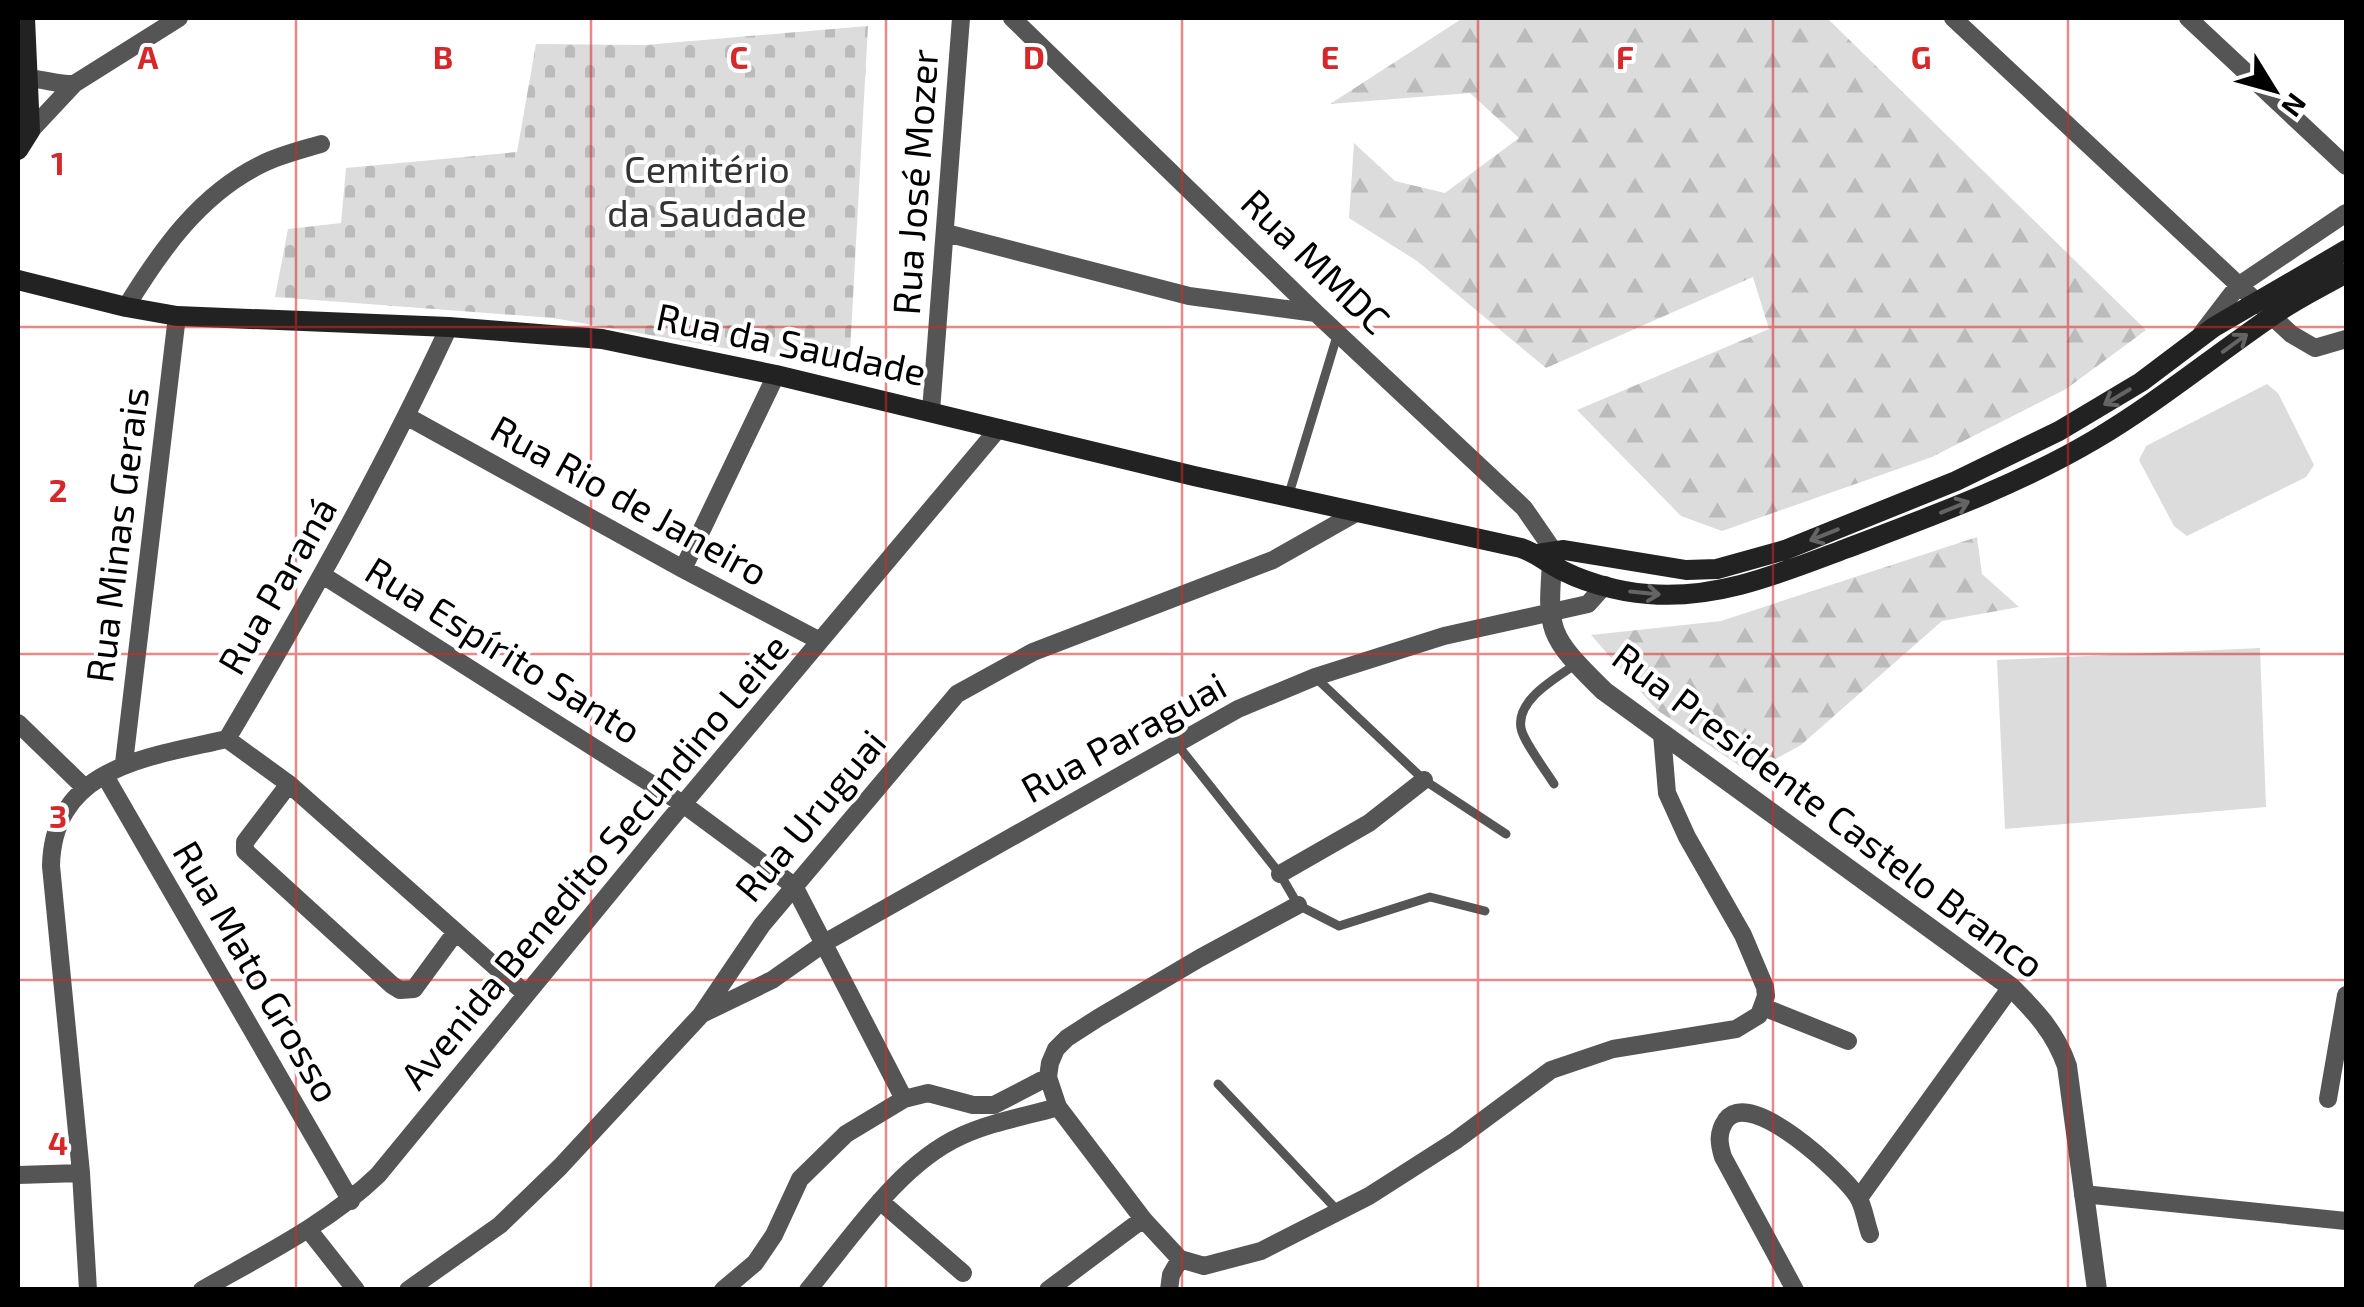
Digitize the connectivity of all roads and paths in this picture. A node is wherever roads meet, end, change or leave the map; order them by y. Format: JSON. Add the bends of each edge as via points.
{"nodes":[{"id":1,"x":25,"y":18,"type":"edge"},
{"id":2,"x":179,"y":18,"type":"edge"},
{"id":3,"x":961,"y":18,"type":"edge"},
{"id":4,"x":1012,"y":18,"type":"edge"},
{"id":5,"x":1953,"y":18,"type":"edge"},
{"id":6,"x":2188,"y":18,"type":"edge"},
{"id":7,"x":22,"y":65,"type":"edge"},
{"id":8,"x":74,"y":84,"type":"junction"},
{"id":9,"x":30,"y":131,"type":"junction"},
{"id":10,"x":321,"y":144,"type":"dead end"},
{"id":11,"x":18,"y":150,"type":"edge"},
{"id":12,"x":2346,"y":166,"type":"edge"},
{"id":13,"x":2346,"y":213,"type":"edge"},
{"id":14,"x":946,"y":233,"type":"junction"},
{"id":15,"x":2346,"y":250,"type":"edge"},
{"id":16,"x":2346,"y":273,"type":"edge"},
{"id":17,"x":18,"y":280,"type":"edge"},
{"id":18,"x":2238,"y":286,"type":"junction"},
{"id":19,"x":126,"y":307,"type":"junction"},
{"id":20,"x":2264,"y":310,"type":"junction"},
{"id":21,"x":1316,"y":313,"type":"junction"},
{"id":22,"x":177,"y":316,"type":"junction"},
{"id":23,"x":449,"y":327,"type":"junction"},
{"id":24,"x":1338,"y":333,"type":"junction"},
{"id":25,"x":2346,"y":338,"type":"edge"},
{"id":26,"x":2196,"y":340,"type":"junction"},
{"id":27,"x":776,"y":375,"type":"junction"},
{"id":28,"x":931,"y":411,"type":"junction"},
{"id":29,"x":408,"y":417,"type":"junction"},
{"id":30,"x":999,"y":428,"type":"junction"},
{"id":31,"x":1288,"y":497,"type":"junction"},
{"id":32,"x":1356,"y":513,"type":"junction"},
{"id":33,"x":1548,"y":557,"type":"junction"},
{"id":34,"x":683,"y":569,"type":"junction"},
{"id":35,"x":324,"y":576,"type":"junction"},
{"id":36,"x":1605,"y":584,"type":"junction"},
{"id":37,"x":1548,"y":613,"type":"junction"},
{"id":38,"x":820,"y":641,"type":"junction"},
{"id":39,"x":1576,"y":664,"type":"junction"},
{"id":40,"x":1315,"y":677,"type":"junction"},
{"id":41,"x":18,"y":723,"type":"edge"},
{"id":42,"x":1662,"y":734,"type":"junction"},
{"id":43,"x":227,"y":739,"type":"junction"},
{"id":44,"x":1176,"y":743,"type":"junction"},
{"id":45,"x":124,"y":763,"type":"junction"},
{"id":46,"x":105,"y":776,"type":"junction"},
{"id":47,"x":1424,"y":780,"type":"junction"},
{"id":48,"x":289,"y":784,"type":"junction"},
{"id":49,"x":1554,"y":784,"type":"dead end"},
{"id":50,"x":85,"y":788,"type":"junction"},
{"id":51,"x":683,"y":804,"type":"junction"},
{"id":52,"x":1506,"y":834,"type":"dead end"},
{"id":53,"x":1280,"y":874,"type":"junction"},
{"id":54,"x":794,"y":886,"type":"junction"},
{"id":55,"x":1298,"y":905,"type":"junction"},
{"id":56,"x":1486,"y":911,"type":"dead end"},
{"id":57,"x":455,"y":933,"type":"junction"},
{"id":58,"x":826,"y":942,"type":"junction"},
{"id":59,"x":2011,"y":987,"type":"junction"},
{"id":60,"x":526,"y":994,"type":"junction"},
{"id":61,"x":2346,"y":995,"type":"edge"},
{"id":62,"x":1763,"y":1007,"type":"junction"},
{"id":63,"x":701,"y":1015,"type":"junction"},
{"id":64,"x":1848,"y":1041,"type":"dead end"},
{"id":65,"x":1048,"y":1077,"type":"junction"},
{"id":66,"x":1218,"y":1084,"type":"dead end"},
{"id":67,"x":904,"y":1099,"type":"junction"},
{"id":68,"x":2328,"y":1099,"type":"dead end"},
{"id":69,"x":1058,"y":1107,"type":"junction"},
{"id":70,"x":81,"y":1173,"type":"junction"},
{"id":71,"x":18,"y":1174,"type":"edge"},
{"id":72,"x":2084,"y":1194,"type":"junction"},
{"id":73,"x":1859,"y":1198,"type":"junction"},
{"id":74,"x":351,"y":1201,"type":"junction"},
{"id":75,"x":880,"y":1201,"type":"junction"},
{"id":76,"x":1339,"y":1212,"type":"junction"},
{"id":77,"x":1142,"y":1219,"type":"junction"},
{"id":78,"x":2346,"y":1220,"type":"edge"},
{"id":79,"x":308,"y":1229,"type":"junction"},
{"id":80,"x":1870,"y":1234,"type":"dead end"},
{"id":81,"x":1180,"y":1258,"type":"junction"},
{"id":82,"x":963,"y":1272,"type":"dead end"},
{"id":83,"x":88,"y":1290,"type":"edge"},
{"id":84,"x":202,"y":1290,"type":"edge"},
{"id":85,"x":356,"y":1290,"type":"edge"},
{"id":86,"x":408,"y":1290,"type":"edge"},
{"id":87,"x":723,"y":1290,"type":"edge"},
{"id":88,"x":808,"y":1290,"type":"edge"},
{"id":89,"x":1048,"y":1290,"type":"edge"},
{"id":90,"x":1169,"y":1290,"type":"edge"},
{"id":91,"x":1794,"y":1290,"type":"edge"},
{"id":92,"x":2097,"y":1290,"type":"edge"}],
"edges":[{"from":1,"to":7,"type":"main road"},
{"from":2,"to":8,"type":"street"},
{"from":3,"to":14,"type":"street","name":"Rua José Mozer"},
{"from":4,"to":21,"type":"street","name":"Rua MMDC"},
{"from":5,"to":18,"type":"street"},
{"from":6,"to":12,"type":"street"},
{"from":7,"to":8,"type":"street","via":[[54,85]]},
{"from":7,"to":9,"type":"main road"},
{"from":8,"to":9,"type":"street"},
{"from":9,"to":11,"type":"main road"},
{"from":10,"to":19,"type":"street","via":[[264,162],[228,183],[186,220]]},
{"from":13,"to":18,"type":"street"},
{"from":14,"to":21,"type":"street","via":[[1188,296]]},
{"from":14,"to":28,"type":"street","name":"Rua José Mozer"},
{"from":15,"to":20,"type":"main road"},
{"from":16,"to":20,"type":"main road"},
{"from":17,"to":19,"type":"main road","name":"Rua da Saudade"},
{"from":18,"to":20,"type":"street"},
{"from":18,"to":26,"type":"street"},
{"from":19,"to":22,"type":"main road","name":"Rua da Saudade"},
{"from":20,"to":25,"type":"street","via":[[2304,345]]},
{"from":20,"to":26,"type":"main road"},
{"from":36,"to":20,"type":"main road","one_way":true,"via":[[1644,594],[1720,591],[1961,505],[2094,440],[2160,398]]},
{"from":21,"to":24,"type":"street","name":"Rua MMDC"},
{"from":22,"to":23,"type":"main road","name":"Rua da Saudade"},
{"from":22,"to":45,"type":"street","name":"Rua Minas Gerais"},
{"from":23,"to":27,"type":"main road","name":"Rua da Saudade","via":[[602,339]]},
{"from":23,"to":29,"type":"street","name":"Rua Paraná"},
{"from":24,"to":31,"type":"lane"},
{"from":24,"to":33,"type":"street","name":"Rua MMDC","via":[[1524,508]]},
{"from":26,"to":33,"type":"main road","one_way":true,"via":[[2059,431],[1786,550],[1717,569],[1686,570]]},
{"from":27,"to":28,"type":"main road","name":"Rua da Saudade"},
{"from":27,"to":34,"type":"street"},
{"from":28,"to":30,"type":"main road","name":"Rua da Saudade"},
{"from":29,"to":34,"type":"street","name":"Rua Rio de Janeiro"},
{"from":29,"to":35,"type":"street","name":"Rua Paraná"},
{"from":30,"to":31,"type":"main road","name":"Rua da Saudade"},
{"from":30,"to":38,"type":"street","name":"Avenida Benedito Secundino Leite"},
{"from":31,"to":32,"type":"main road","name":"Rua da Saudade"},
{"from":32,"to":33,"type":"main road","name":"Rua da Saudade"},
{"from":32,"to":54,"type":"street","name":"Rua Uruguai","via":[[1273,560],[1032,652],[956,694]]},
{"from":33,"to":36,"type":"main road"},
{"from":33,"to":37,"type":"street"},
{"from":34,"to":38,"type":"street","name":"Rua Rio de Janeiro"},
{"from":35,"to":43,"type":"street","name":"Rua Paraná"},
{"from":35,"to":51,"type":"street","name":"Rua Espírito Santo"},
{"from":36,"to":37,"type":"street","name":"Rua Paraguai","via":[[1588,604]]},
{"from":37,"to":39,"type":"street","name":"Rua Presidente Castelo Branco","via":[[1556,638]]},
{"from":37,"to":40,"type":"street","name":"Rua Paraguai","via":[[1444,636]]},
{"from":38,"to":51,"type":"street","name":"Avenida Benedito Secundino Leite"},
{"from":39,"to":42,"type":"street","name":"Rua Presidente Castelo Branco"},
{"from":39,"to":49,"type":"lane","via":[[1523,710],[1520,729]]},
{"from":40,"to":44,"type":"street","name":"Rua Paraguai"},
{"from":40,"to":47,"type":"lane"},
{"from":41,"to":50,"type":"street"},
{"from":42,"to":59,"type":"street","name":"Rua Presidente Castelo Branco"},
{"from":42,"to":62,"type":"street","via":[[1667,793],[1743,934],[1765,986]]},
{"from":43,"to":45,"type":"street"},
{"from":43,"to":48,"type":"street"},
{"from":44,"to":53,"type":"lane"},
{"from":44,"to":58,"type":"street","name":"Rua Paraguai"},
{"from":45,"to":46,"type":"street"},
{"from":46,"to":50,"type":"street"},
{"from":46,"to":74,"type":"street","name":"Rua Mato Grosso"},
{"from":47,"to":52,"type":"lane"},
{"from":47,"to":53,"type":"street","via":[[1368,823]]},
{"from":48,"to":57,"type":"street"},
{"from":48,"to":57,"type":"street","via":[[245,842],[245,852],[392,985],[414,990]]},
{"from":50,"to":70,"type":"street","via":[[52,838],[51,866]]},
{"from":51,"to":54,"type":"street","name":"Rua Espírito Santo"},
{"from":51,"to":60,"type":"street","name":"Avenida Benedito Secundino Leite"},
{"from":53,"to":55,"type":"lane"},
{"from":54,"to":58,"type":"street"},
{"from":54,"to":63,"type":"street","name":"Rua Uruguai"},
{"from":55,"to":56,"type":"lane","via":[[1340,926],[1430,898]]},
{"from":55,"to":65,"type":"street","via":[[1068,1038],[1056,1049]]},
{"from":57,"to":60,"type":"street"},
{"from":58,"to":63,"type":"street","name":"Rua Paraguai","via":[[772,980]]},
{"from":58,"to":67,"type":"street"},
{"from":59,"to":72,"type":"street","name":"Rua Presidente Castelo Branco","via":[[2058,1040]]},
{"from":59,"to":73,"type":"street"},
{"from":60,"to":74,"type":"street","name":"Avenida Benedito Secundino Leite"},
{"from":61,"to":68,"type":"street"},
{"from":62,"to":64,"type":"street"},
{"from":62,"to":76,"type":"street","via":[[1736,1028],[1613,1049],[1550,1070],[1410,1172]]},
{"from":63,"to":86,"type":"street","name":"Rua Uruguai","via":[[500,1225]]},
{"from":65,"to":67,"type":"street","via":[[994,1105],[928,1093]]},
{"from":65,"to":69,"type":"street"},
{"from":66,"to":76,"type":"lane"},
{"from":67,"to":87,"type":"street","via":[[824,1153],[800,1179],[755,1263]]},
{"from":69,"to":75,"type":"street","via":[[963,1135],[933,1151]]},
{"from":69,"to":77,"type":"street"},
{"from":70,"to":71,"type":"street"},
{"from":70,"to":83,"type":"street"},
{"from":72,"to":78,"type":"street"},
{"from":72,"to":92,"type":"street","name":"Rua Presidente Castelo Branco"},
{"from":73,"to":80,"type":"street"},
{"from":73,"to":91,"type":"street","via":[[1777,1123],[1752,1114],[1728,1116],[1720,1132],[1724,1158]]},
{"from":74,"to":79,"type":"street","name":"Avenida Benedito Secundino Leite"},
{"from":75,"to":82,"type":"street"},
{"from":75,"to":88,"type":"street"},
{"from":76,"to":81,"type":"street","via":[[1234,1260],[1204,1266]]},
{"from":77,"to":81,"type":"street"},
{"from":77,"to":89,"type":"street"},
{"from":79,"to":84,"type":"street","name":"Avenida Benedito Secundino Leite"},
{"from":79,"to":85,"type":"street"},
{"from":81,"to":90,"type":"street"}]}
